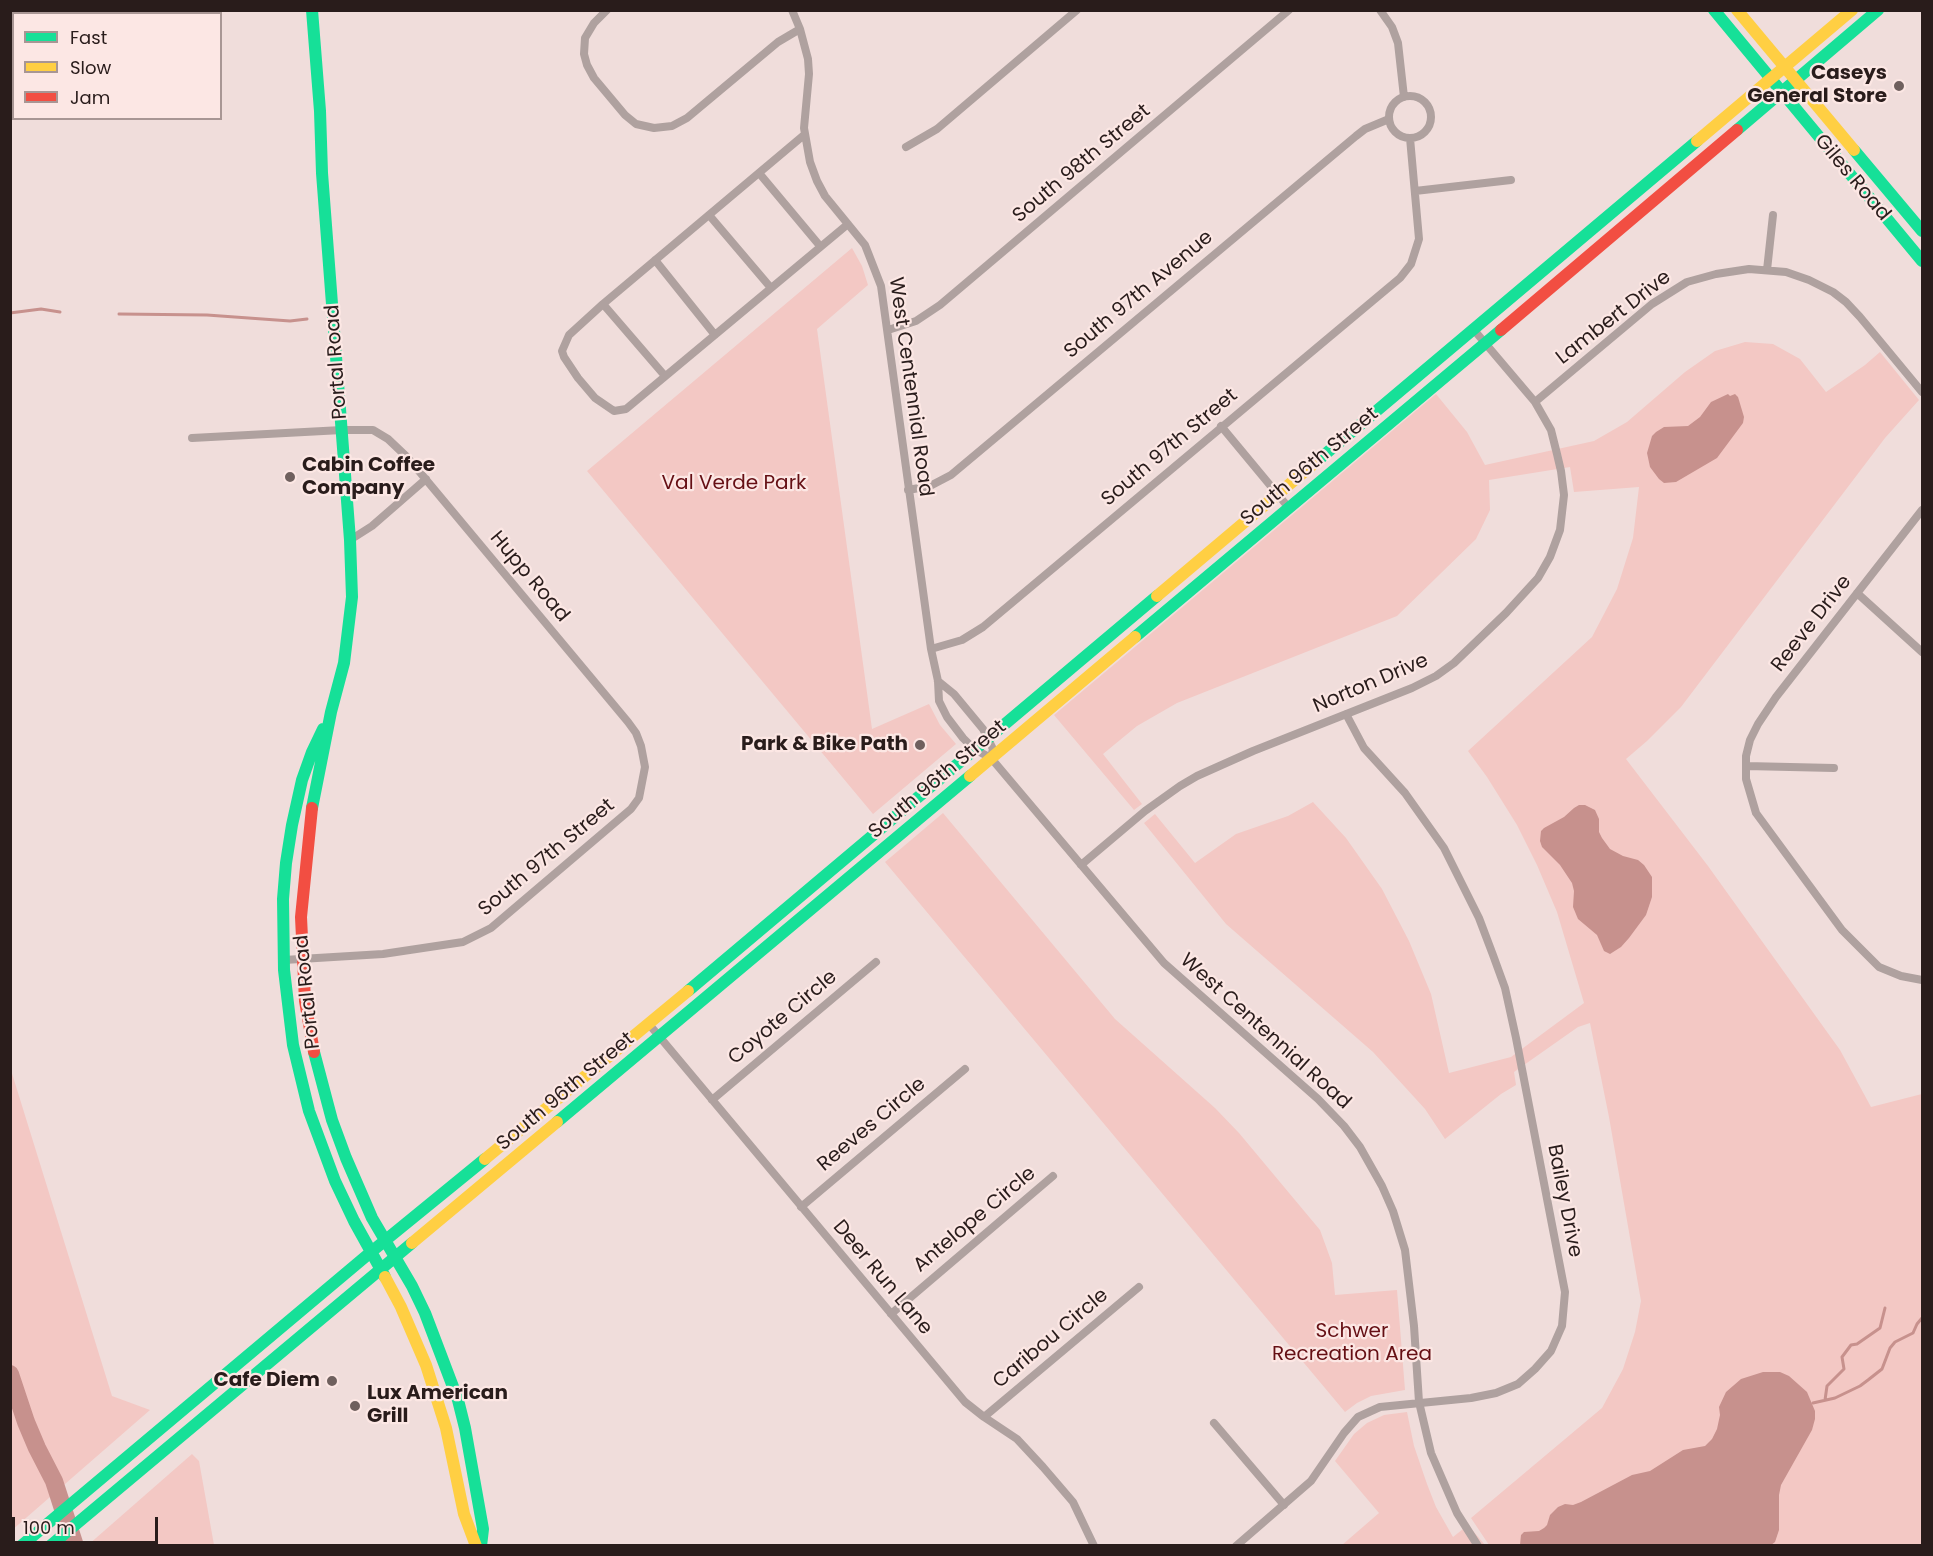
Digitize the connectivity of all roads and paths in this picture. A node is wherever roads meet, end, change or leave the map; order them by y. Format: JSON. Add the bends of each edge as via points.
{"nodes":[{"id":1,"x":312,"y":10,"type":"edge"},
{"id":2,"x":608,"y":10,"type":"edge"},
{"id":3,"x":792,"y":10,"type":"edge"},
{"id":4,"x":1077,"y":10,"type":"edge"},
{"id":5,"x":1289,"y":10,"type":"edge"},
{"id":6,"x":1380,"y":10,"type":"edge"},
{"id":7,"x":1714,"y":10,"type":"edge"},
{"id":8,"x":1737,"y":10,"type":"edge"},
{"id":9,"x":1852,"y":10,"type":"edge"},
{"id":10,"x":1878,"y":10,"type":"edge"},
{"id":11,"x":800,"y":29,"type":"junction"},
{"id":12,"x":1784,"y":67,"type":"junction"},
{"id":13,"x":1770,"y":78,"type":"junction"},
{"id":14,"x":1795,"y":80,"type":"junction"},
{"id":15,"x":1781,"y":92,"type":"junction"},
{"id":16,"x":1404,"y":97,"type":"junction"},
{"id":17,"x":1389,"y":119,"type":"junction"},
{"id":18,"x":804,"y":135,"type":"junction"},
{"id":19,"x":1410,"y":138,"type":"junction"},
{"id":20,"x":906,"y":147,"type":"dead end"},
{"id":21,"x":759,"y":173,"type":"junction"},
{"id":22,"x":1512,"y":180,"type":"dead end"},
{"id":23,"x":1415,"y":191,"type":"junction"},
{"id":24,"x":709,"y":214,"type":"junction"},
{"id":25,"x":1773,"y":215,"type":"dead end"},
{"id":26,"x":848,"y":224,"type":"junction"},
{"id":27,"x":1923,"y":231,"type":"edge"},
{"id":28,"x":820,"y":246,"type":"junction"},
{"id":29,"x":655,"y":260,"type":"junction"},
{"id":30,"x":1923,"y":261,"type":"edge"},
{"id":31,"x":1767,"y":270,"type":"junction"},
{"id":32,"x":771,"y":288,"type":"junction"},
{"id":33,"x":603,"y":304,"type":"junction"},
{"id":34,"x":888,"y":330,"type":"junction"},
{"id":35,"x":1474,"y":330,"type":"junction"},
{"id":36,"x":714,"y":334,"type":"junction"},
{"id":37,"x":1485,"y":344,"type":"junction"},
{"id":38,"x":665,"y":376,"type":"junction"},
{"id":39,"x":1923,"y":392,"type":"edge"},
{"id":40,"x":1535,"y":402,"type":"junction"},
{"id":41,"x":1221,"y":426,"type":"junction"},
{"id":42,"x":342,"y":430,"type":"junction"},
{"id":43,"x":192,"y":438,"type":"dead end"},
{"id":44,"x":426,"y":479,"type":"junction"},
{"id":45,"x":1274,"y":489,"type":"junction"},
{"id":46,"x":908,"y":490,"type":"junction"},
{"id":47,"x":1289,"y":508,"type":"junction"},
{"id":48,"x":1923,"y":510,"type":"edge"},
{"id":49,"x":350,"y":540,"type":"junction"},
{"id":50,"x":1857,"y":593,"type":"junction"},
{"id":51,"x":931,"y":649,"type":"junction"},
{"id":52,"x":1923,"y":652,"type":"edge"},
{"id":53,"x":939,"y":681,"type":"junction"},
{"id":54,"x":331,"y":712,"type":"junction"},
{"id":55,"x":1346,"y":714,"type":"junction"},
{"id":56,"x":988,"y":737,"type":"junction"},
{"id":57,"x":974,"y":749,"type":"junction"},
{"id":58,"x":991,"y":758,"type":"junction"},
{"id":59,"x":1746,"y":766,"type":"junction"},
{"id":60,"x":1834,"y":768,"type":"dead end"},
{"id":61,"x":641,"y":788,"type":"joint"},
{"id":62,"x":1081,"y":865,"type":"junction"},
{"id":63,"x":302,"y":959,"type":"junction"},
{"id":64,"x":284,"y":960,"type":"junction"},
{"id":65,"x":876,"y":962,"type":"dead end"},
{"id":66,"x":1923,"y":980,"type":"edge"},
{"id":67,"x":648,"y":1023,"type":"junction"},
{"id":68,"x":660,"y":1037,"type":"junction"},
{"id":69,"x":965,"y":1069,"type":"dead end"},
{"id":70,"x":712,"y":1100,"type":"junction"},
{"id":71,"x":1053,"y":1176,"type":"dead end"},
{"id":72,"x":801,"y":1207,"type":"junction"},
{"id":73,"x":386,"y":1242,"type":"junction"},
{"id":74,"x":371,"y":1252,"type":"junction"},
{"id":75,"x":396,"y":1257,"type":"junction"},
{"id":76,"x":380,"y":1269,"type":"junction"},
{"id":77,"x":1139,"y":1287,"type":"dead end"},
{"id":78,"x":891,"y":1314,"type":"junction"},
{"id":79,"x":1419,"y":1402,"type":"junction"},
{"id":80,"x":984,"y":1417,"type":"junction"},
{"id":81,"x":1214,"y":1423,"type":"dead end"},
{"id":82,"x":1284,"y":1505,"type":"junction"},
{"id":83,"x":21,"y":1545,"type":"edge"},
{"id":84,"x":50,"y":1545,"type":"edge"},
{"id":85,"x":476,"y":1545,"type":"edge"},
{"id":86,"x":481,"y":1545,"type":"edge"},
{"id":87,"x":1094,"y":1545,"type":"edge"},
{"id":88,"x":1236,"y":1545,"type":"edge"},
{"id":89,"x":1478,"y":1545,"type":"edge"}],
"edges":[{"from":1,"to":42,"type":"main road","name":"Portal Road"},
{"from":2,"to":11,"type":"street","via":[[585,38],[589,71],[625,115],[636,124],[654,128],[672,126],[687,118],[778,42]]},
{"from":3,"to":11,"type":"street","name":"West Centennial Road"},
{"from":4,"to":20,"type":"street","via":[[937,129]]},
{"from":5,"to":34,"type":"street","name":"South 98th Street","via":[[940,305],[916,321]]},
{"from":6,"to":16,"type":"street","via":[[1398,43]]},
{"from":7,"to":13,"type":"main road","name":"Giles Road"},
{"from":8,"to":12,"type":"main road","name":"Giles Road"},
{"from":9,"to":12,"type":"main road","name":"South 96th Street"},
{"from":10,"to":14,"type":"main road","name":"South 96th Street"},
{"from":11,"to":18,"type":"street","name":"West Centennial Road","via":[[809,66]]},
{"from":12,"to":13,"type":"main road","name":"South 96th Street"},
{"from":12,"to":14,"type":"main road","name":"Giles Road"},
{"from":13,"to":15,"type":"main road","name":"Giles Road"},
{"from":13,"to":35,"type":"main road","name":"South 96th Street"},
{"from":14,"to":15,"type":"main road","name":"South 96th Street"},
{"from":14,"to":27,"type":"main road","name":"Giles Road"},
{"from":15,"to":30,"type":"main road","name":"Giles Road"},
{"from":15,"to":37,"type":"main road","name":"South 96th Street"},
{"from":16,"to":17,"type":"street","via":[[1394,104]]},
{"from":16,"to":19,"type":"street","via":[[1422,100],[1431,116],[1423,134]]},
{"from":17,"to":19,"type":"street","via":[[1395,132]]},
{"from":17,"to":46,"type":"street","name":"South 97th Avenue","via":[[1365,129],[1347,143],[951,475],[930,486]]},
{"from":18,"to":21,"type":"street"},
{"from":18,"to":26,"type":"street","name":"West Centennial Road","via":[[817,181]]},
{"from":19,"to":23,"type":"street"},
{"from":21,"to":24,"type":"street"},
{"from":21,"to":28,"type":"street"},
{"from":22,"to":23,"type":"street"},
{"from":23,"to":41,"type":"street","name":"South 97th Street","via":[[1419,238],[1411,264],[1400,278]]},
{"from":24,"to":29,"type":"street"},
{"from":24,"to":32,"type":"street"},
{"from":25,"to":31,"type":"street"},
{"from":26,"to":28,"type":"street"},
{"from":26,"to":34,"type":"street","name":"West Centennial Road","via":[[865,245],[877,272]]},
{"from":28,"to":32,"type":"street"},
{"from":29,"to":33,"type":"street"},
{"from":29,"to":36,"type":"street"},
{"from":31,"to":39,"type":"street","name":"Lambert Drive","via":[[1809,280],[1846,302]]},
{"from":31,"to":40,"type":"street","name":"Lambert Drive","via":[[1749,269],[1687,282],[1652,304]]},
{"from":32,"to":36,"type":"street"},
{"from":33,"to":38,"type":"street"},
{"from":33,"to":38,"type":"street","via":[[569,335],[562,351],[590,392],[614,411],[620,411]]},
{"from":34,"to":46,"type":"street","name":"West Centennial Road"},
{"from":35,"to":37,"type":"street","name":"Norton Drive"},
{"from":35,"to":45,"type":"main road","name":"South 96th Street"},
{"from":36,"to":38,"type":"street"},
{"from":37,"to":40,"type":"street","name":"Norton Drive"},
{"from":37,"to":47,"type":"main road","name":"South 96th Street"},
{"from":40,"to":55,"type":"street","name":"Norton Drive","via":[[1551,430],[1564,495],[1560,530],[1538,578],[1454,663],[1436,676]]},
{"from":41,"to":45,"type":"street"},
{"from":41,"to":51,"type":"street","name":"South 97th Street","via":[[983,627],[962,640]]},
{"from":42,"to":43,"type":"street","name":"Hupp Road"},
{"from":42,"to":44,"type":"street","name":"Hupp Road","via":[[373,430],[388,439]]},
{"from":42,"to":49,"type":"main road","name":"Portal Road"},
{"from":44,"to":49,"type":"street"},
{"from":44,"to":61,"type":"street","name":"Hupp Road","via":[[636,733],[645,767]]},
{"from":45,"to":47,"type":"street"},
{"from":45,"to":56,"type":"main road","name":"South 96th Street"},
{"from":46,"to":51,"type":"street","name":"West Centennial Road"},
{"from":47,"to":58,"type":"main road","name":"South 96th Street"},
{"from":48,"to":50,"type":"street","name":"Reeve Drive"},
{"from":49,"to":54,"type":"main road","name":"Portal Road","via":[[350,629]]},
{"from":50,"to":52,"type":"street"},
{"from":50,"to":59,"type":"street","name":"Reeve Drive","via":[[1758,724],[1750,740]]},
{"from":51,"to":53,"type":"street","name":"West Centennial Road"},
{"from":53,"to":56,"type":"street"},
{"from":53,"to":57,"type":"street","name":"West Centennial Road","via":[[939,700],[947,717]]},
{"from":54,"to":63,"type":"main road","name":"Portal Road","via":[[307,845]]},
{"from":54,"to":64,"type":"main road","name":"Portal Road","via":[[302,780],[292,825],[283,899]]},
{"from":55,"to":62,"type":"street","name":"Norton Drive","via":[[1197,776],[1145,811]]},
{"from":55,"to":79,"type":"street","name":"Bailey Drive","via":[[1358,741],[1405,793],[1444,848],[1479,918],[1505,988],[1565,1292],[1562,1326],[1551,1351],[1518,1384],[1471,1398]]},
{"from":56,"to":57,"type":"main road","name":"South 96th Street"},
{"from":56,"to":58,"type":"street","via":[[993,749]]},
{"from":57,"to":58,"type":"street","name":"West Centennial Road"},
{"from":57,"to":67,"type":"main road","name":"South 96th Street"},
{"from":58,"to":62,"type":"street","name":"West Centennial Road"},
{"from":58,"to":68,"type":"main road","name":"South 96th Street"},
{"from":59,"to":60,"type":"street"},
{"from":59,"to":66,"type":"street","via":[[1756,813],[1842,930],[1879,966]]},
{"from":61,"to":63,"type":"street","name":"South 97th Street","via":[[631,809],[491,928],[464,942],[383,954]]},
{"from":62,"to":79,"type":"street","name":"West Centennial Road","via":[[1164,963],[1318,1099],[1344,1126],[1368,1161],[1393,1211],[1405,1250]]},
{"from":63,"to":64,"type":"street","name":"South 97th Street"},
{"from":63,"to":73,"type":"main road","name":"Portal Road","via":[[312,1044],[332,1120],[360,1194]]},
{"from":64,"to":74,"type":"main road","name":"Portal Road","via":[[293,1045],[309,1111],[334,1181]]},
{"from":65,"to":70,"type":"street","name":"Coyote Circle"},
{"from":67,"to":68,"type":"street","name":"Deer Run Lane"},
{"from":67,"to":73,"type":"main road","name":"South 96th Street"},
{"from":68,"to":70,"type":"street","name":"Deer Run Lane"},
{"from":68,"to":75,"type":"main road","name":"South 96th Street"},
{"from":69,"to":72,"type":"street","name":"Reeves Circle"},
{"from":70,"to":72,"type":"street","name":"Deer Run Lane"},
{"from":71,"to":78,"type":"street","name":"Antelope Circle"},
{"from":72,"to":78,"type":"street","name":"Deer Run Lane"},
{"from":73,"to":74,"type":"main road","name":"South 96th Street"},
{"from":73,"to":75,"type":"main road","name":"Portal Road"},
{"from":74,"to":76,"type":"main road","name":"Portal Road"},
{"from":74,"to":83,"type":"main road","name":"South 96th Street"},
{"from":75,"to":76,"type":"main road","name":"South 96th Street"},
{"from":75,"to":86,"type":"main road","name":"Portal Road","via":[[425,1313],[458,1400],[483,1529]]},
{"from":76,"to":84,"type":"main road","name":"South 96th Street"},
{"from":76,"to":85,"type":"main road","name":"Portal Road","via":[[429,1374],[446,1428],[464,1514]]},
{"from":77,"to":80,"type":"street","name":"Caribou Circle"},
{"from":78,"to":80,"type":"street","name":"Deer Run Lane","via":[[965,1402]]},
{"from":79,"to":82,"type":"street","name":"Bailey Drive","via":[[1380,1407],[1358,1417],[1311,1481]]},
{"from":79,"to":89,"type":"street","name":"West Centennial Road","via":[[1442,1482],[1456,1513]]},
{"from":80,"to":87,"type":"street","name":"Deer Run Lane","via":[[1017,1439],[1043,1467],[1073,1502]]},
{"from":81,"to":82,"type":"street"},
{"from":82,"to":88,"type":"street","name":"Bailey Drive"}]}
